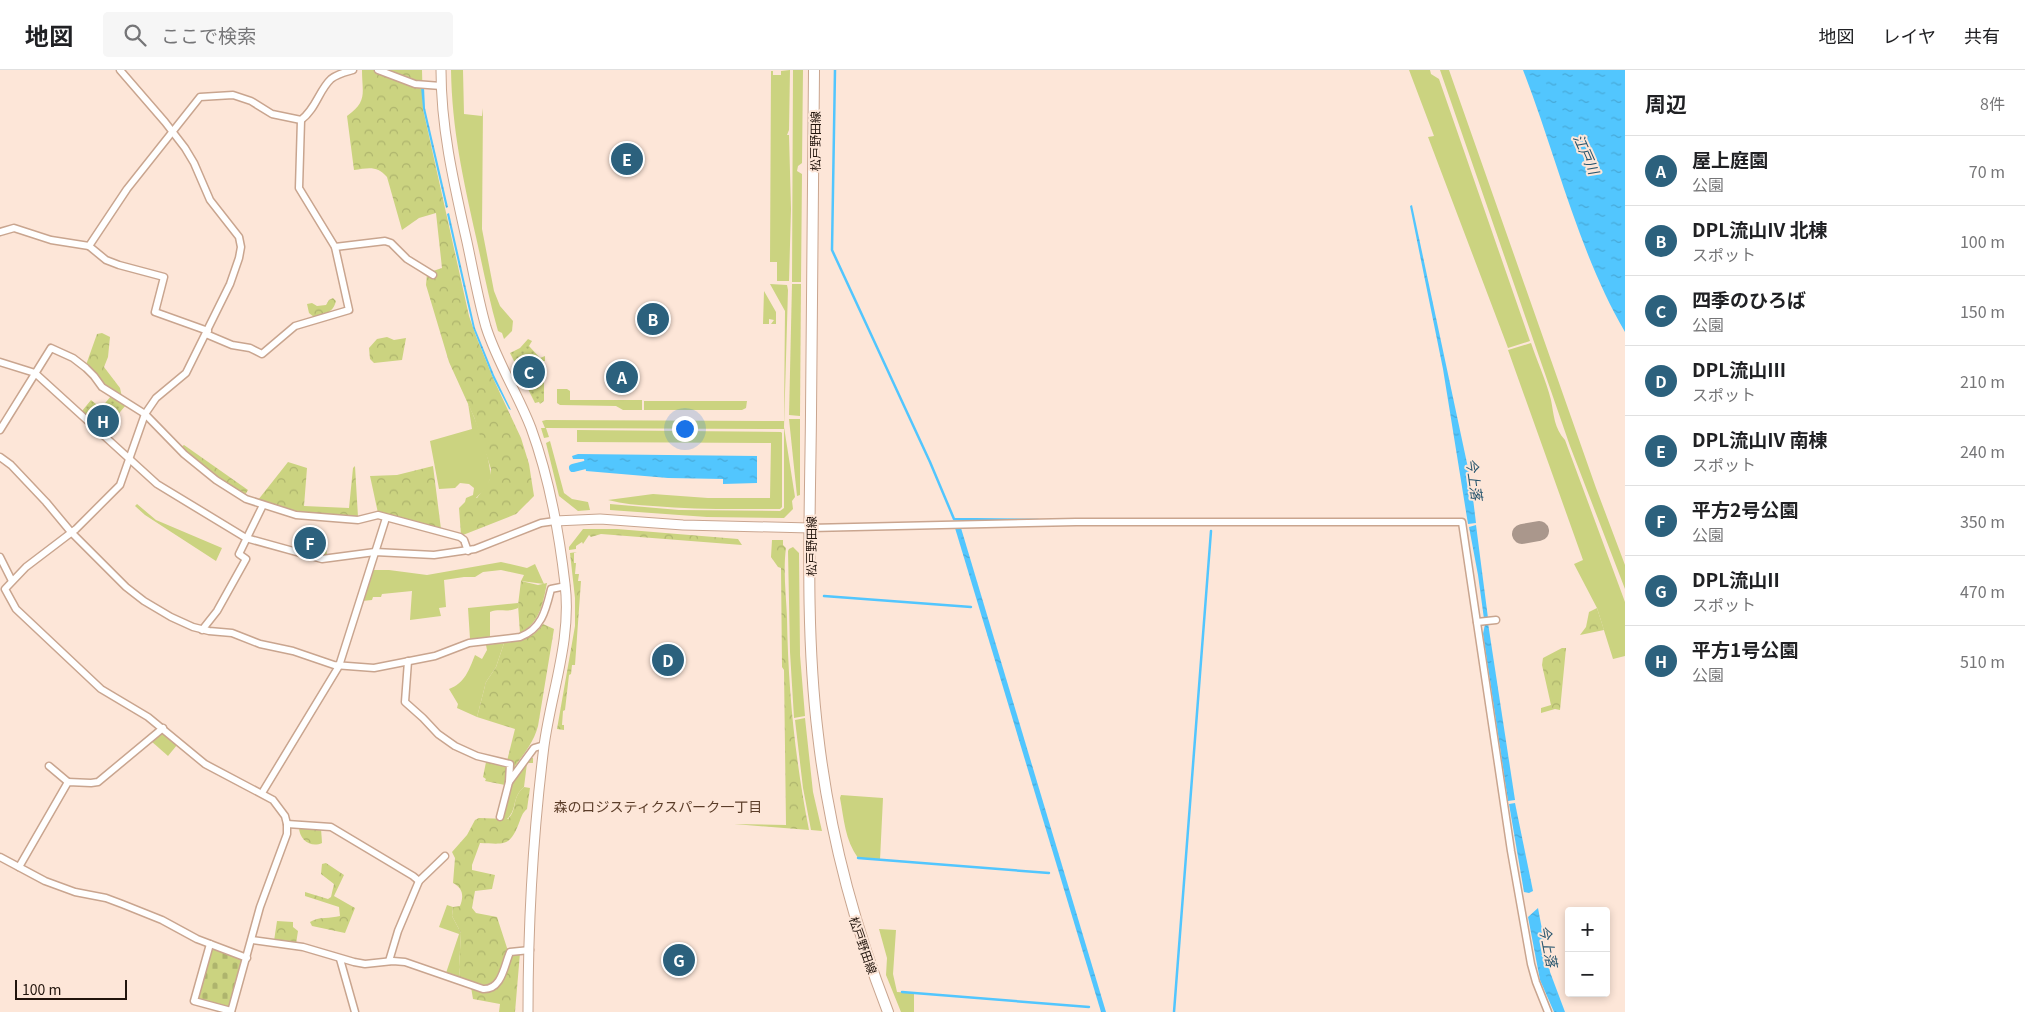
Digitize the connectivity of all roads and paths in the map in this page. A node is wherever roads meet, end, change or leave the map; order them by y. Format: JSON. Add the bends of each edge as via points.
{"nodes":[{"id":1,"x":120,"y":70,"type":"edge"},
{"id":2,"x":353,"y":70,"type":"edge"},
{"id":3,"x":378,"y":70,"type":"edge"},
{"id":4,"x":441,"y":70,"type":"edge"},
{"id":5,"x":814,"y":70,"type":"edge"},
{"id":6,"x":441,"y":86,"type":"junction"},
{"id":7,"x":301,"y":120,"type":"junction"},
{"id":8,"x":173,"y":132,"type":"junction"},
{"id":9,"x":0,"y":232,"type":"edge"},
{"id":10,"x":88,"y":246,"type":"junction"},
{"id":11,"x":335,"y":247,"type":"junction"},
{"id":12,"x":433,"y":275,"type":"dead end"},
{"id":13,"x":207,"y":332,"type":"junction"},
{"id":14,"x":0,"y":362,"type":"edge"},
{"id":15,"x":35,"y":373,"type":"junction"},
{"id":16,"x":145,"y":414,"type":"junction"},
{"id":17,"x":0,"y":430,"type":"edge"},
{"id":18,"x":0,"y":457,"type":"edge"},
{"id":19,"x":129,"y":459,"type":"junction"},
{"id":20,"x":262,"y":505,"type":"junction"},
{"id":21,"x":386,"y":518,"type":"junction"},
{"id":22,"x":554,"y":522,"type":"junction"},
{"id":23,"x":810,"y":528,"type":"junction"},
{"id":24,"x":71,"y":532,"type":"junction"},
{"id":25,"x":246,"y":538,"type":"junction"},
{"id":26,"x":468,"y":550,"type":"junction"},
{"id":27,"x":375,"y":552,"type":"junction"},
{"id":28,"x":0,"y":557,"type":"edge"},
{"id":29,"x":12,"y":582,"type":"junction"},
{"id":30,"x":566,"y":586,"type":"junction"},
{"id":31,"x":1493,"y":620,"type":"dead end"},
{"id":32,"x":1480,"y":622,"type":"junction"},
{"id":33,"x":202,"y":630,"type":"junction"},
{"id":34,"x":408,"y":661,"type":"junction"},
{"id":35,"x":339,"y":666,"type":"junction"},
{"id":36,"x":163,"y":728,"type":"junction"},
{"id":37,"x":544,"y":745,"type":"junction"},
{"id":38,"x":49,"y":766,"type":"dead end"},
{"id":39,"x":68,"y":782,"type":"junction"},
{"id":40,"x":509,"y":782,"type":"junction"},
{"id":41,"x":262,"y":793,"type":"junction"},
{"id":42,"x":500,"y":818,"type":"dead end"},
{"id":43,"x":287,"y":824,"type":"junction"},
{"id":44,"x":445,"y":856,"type":"dead end"},
{"id":45,"x":0,"y":857,"type":"edge"},
{"id":46,"x":19,"y":867,"type":"junction"},
{"id":47,"x":418,"y":881,"type":"junction"},
{"id":48,"x":252,"y":940,"type":"junction"},
{"id":49,"x":210,"y":944,"type":"junction"},
{"id":50,"x":530,"y":950,"type":"junction"},
{"id":51,"x":247,"y":958,"type":"junction"},
{"id":52,"x":340,"y":959,"type":"junction"},
{"id":53,"x":389,"y":961,"type":"junction"},
{"id":54,"x":231,"y":1012,"type":"edge"},
{"id":55,"x":355,"y":1012,"type":"edge"},
{"id":56,"x":528,"y":1012,"type":"edge"},
{"id":57,"x":888,"y":1012,"type":"edge"},
{"id":58,"x":1548,"y":1012,"type":"edge"}],
"edges":[{"from":1,"to":8,"type":"street"},
{"from":2,"to":7,"type":"street","via":[[329,81],[313,109]]},
{"from":3,"to":6,"type":"street","via":[[408,82]]},
{"from":4,"to":6,"type":"street"},
{"from":5,"to":23,"type":"main road","name":"松戸野田線"},
{"from":6,"to":22,"type":"street","via":[[447,149],[480,304],[495,349],[539,450]]},
{"from":7,"to":8,"type":"street","via":[[272,114],[234,95],[202,96]]},
{"from":7,"to":11,"type":"street","via":[[299,188]]},
{"from":8,"to":10,"type":"street","via":[[127,189]]},
{"from":8,"to":13,"type":"street","via":[[194,163],[210,200],[241,242],[230,284]]},
{"from":9,"to":10,"type":"street","via":[[14,228],[51,240]]},
{"from":10,"to":13,"type":"street","via":[[119,266],[164,277],[155,312]]},
{"from":11,"to":12,"type":"street","via":[[385,241],[406,259]]},
{"from":11,"to":13,"type":"street","via":[[349,310],[295,326],[262,354],[232,345]]},
{"from":13,"to":16,"type":"street","via":[[186,373],[156,398]]},
{"from":14,"to":15,"type":"street"},
{"from":15,"to":16,"type":"street","via":[[51,348],[73,358],[94,376],[102,388]]},
{"from":15,"to":17,"type":"street"},
{"from":15,"to":19,"type":"street"},
{"from":16,"to":19,"type":"street"},
{"from":16,"to":20,"type":"street","via":[[184,454],[216,480]]},
{"from":18,"to":24,"type":"street"},
{"from":19,"to":24,"type":"street","via":[[120,485]]},
{"from":19,"to":25,"type":"street","via":[[157,484]]},
{"from":20,"to":21,"type":"street","via":[[296,515],[358,520],[378,515]]},
{"from":20,"to":25,"type":"street"},
{"from":21,"to":26,"type":"street","via":[[460,537]]},
{"from":21,"to":27,"type":"street"},
{"from":22,"to":23,"type":"street","via":[[600,519]]},
{"from":22,"to":26,"type":"street"},
{"from":22,"to":30,"type":"street"},
{"from":23,"to":32,"type":"street","via":[[1048,523],[1462,522]]},
{"from":23,"to":57,"type":"main road","name":"松戸野田線","via":[[811,646],[826,790],[850,902]]},
{"from":24,"to":29,"type":"street"},
{"from":24,"to":33,"type":"street","via":[[144,601]]},
{"from":25,"to":27,"type":"street","via":[[322,559]]},
{"from":25,"to":33,"type":"street","via":[[239,554],[246,559],[217,611]]},
{"from":26,"to":27,"type":"street","via":[[434,555]]},
{"from":27,"to":35,"type":"street"},
{"from":28,"to":29,"type":"street"},
{"from":29,"to":36,"type":"street","via":[[5,589],[16,609],[33,627],[101,689]]},
{"from":30,"to":34,"type":"street","via":[[551,589],[538,625],[520,638],[469,643],[435,656]]},
{"from":30,"to":37,"type":"street","via":[[563,643]]},
{"from":31,"to":32,"type":"street"},
{"from":32,"to":58,"type":"street","via":[[1511,851],[1531,964]]},
{"from":33,"to":35,"type":"street","via":[[232,633]]},
{"from":34,"to":35,"type":"street","via":[[374,668]]},
{"from":34,"to":40,"type":"street","via":[[405,702],[455,746],[477,756],[510,764]]},
{"from":35,"to":41,"type":"street"},
{"from":36,"to":39,"type":"street","via":[[98,782]]},
{"from":36,"to":41,"type":"street","via":[[205,764]]},
{"from":37,"to":40,"type":"street","via":[[534,748]]},
{"from":37,"to":50,"type":"street"},
{"from":38,"to":39,"type":"street"},
{"from":39,"to":46,"type":"street"},
{"from":40,"to":42,"type":"street"},
{"from":41,"to":43,"type":"street","via":[[280,808]]},
{"from":43,"to":47,"type":"street","via":[[331,827]]},
{"from":43,"to":48,"type":"street"},
{"from":44,"to":47,"type":"street"},
{"from":45,"to":46,"type":"street"},
{"from":46,"to":49,"type":"street","via":[[61,887],[106,898],[162,920]]},
{"from":47,"to":53,"type":"street"},
{"from":48,"to":51,"type":"street"},
{"from":48,"to":52,"type":"street","via":[[303,947]]},
{"from":49,"to":51,"type":"street"},
{"from":49,"to":54,"type":"street","via":[[194,1001]]},
{"from":50,"to":53,"type":"street","via":[[510,952],[501,978],[490,989],[405,962]]},
{"from":50,"to":56,"type":"street"},
{"from":51,"to":54,"type":"street"},
{"from":52,"to":53,"type":"street","via":[[365,964]]},
{"from":52,"to":55,"type":"street"}]}
